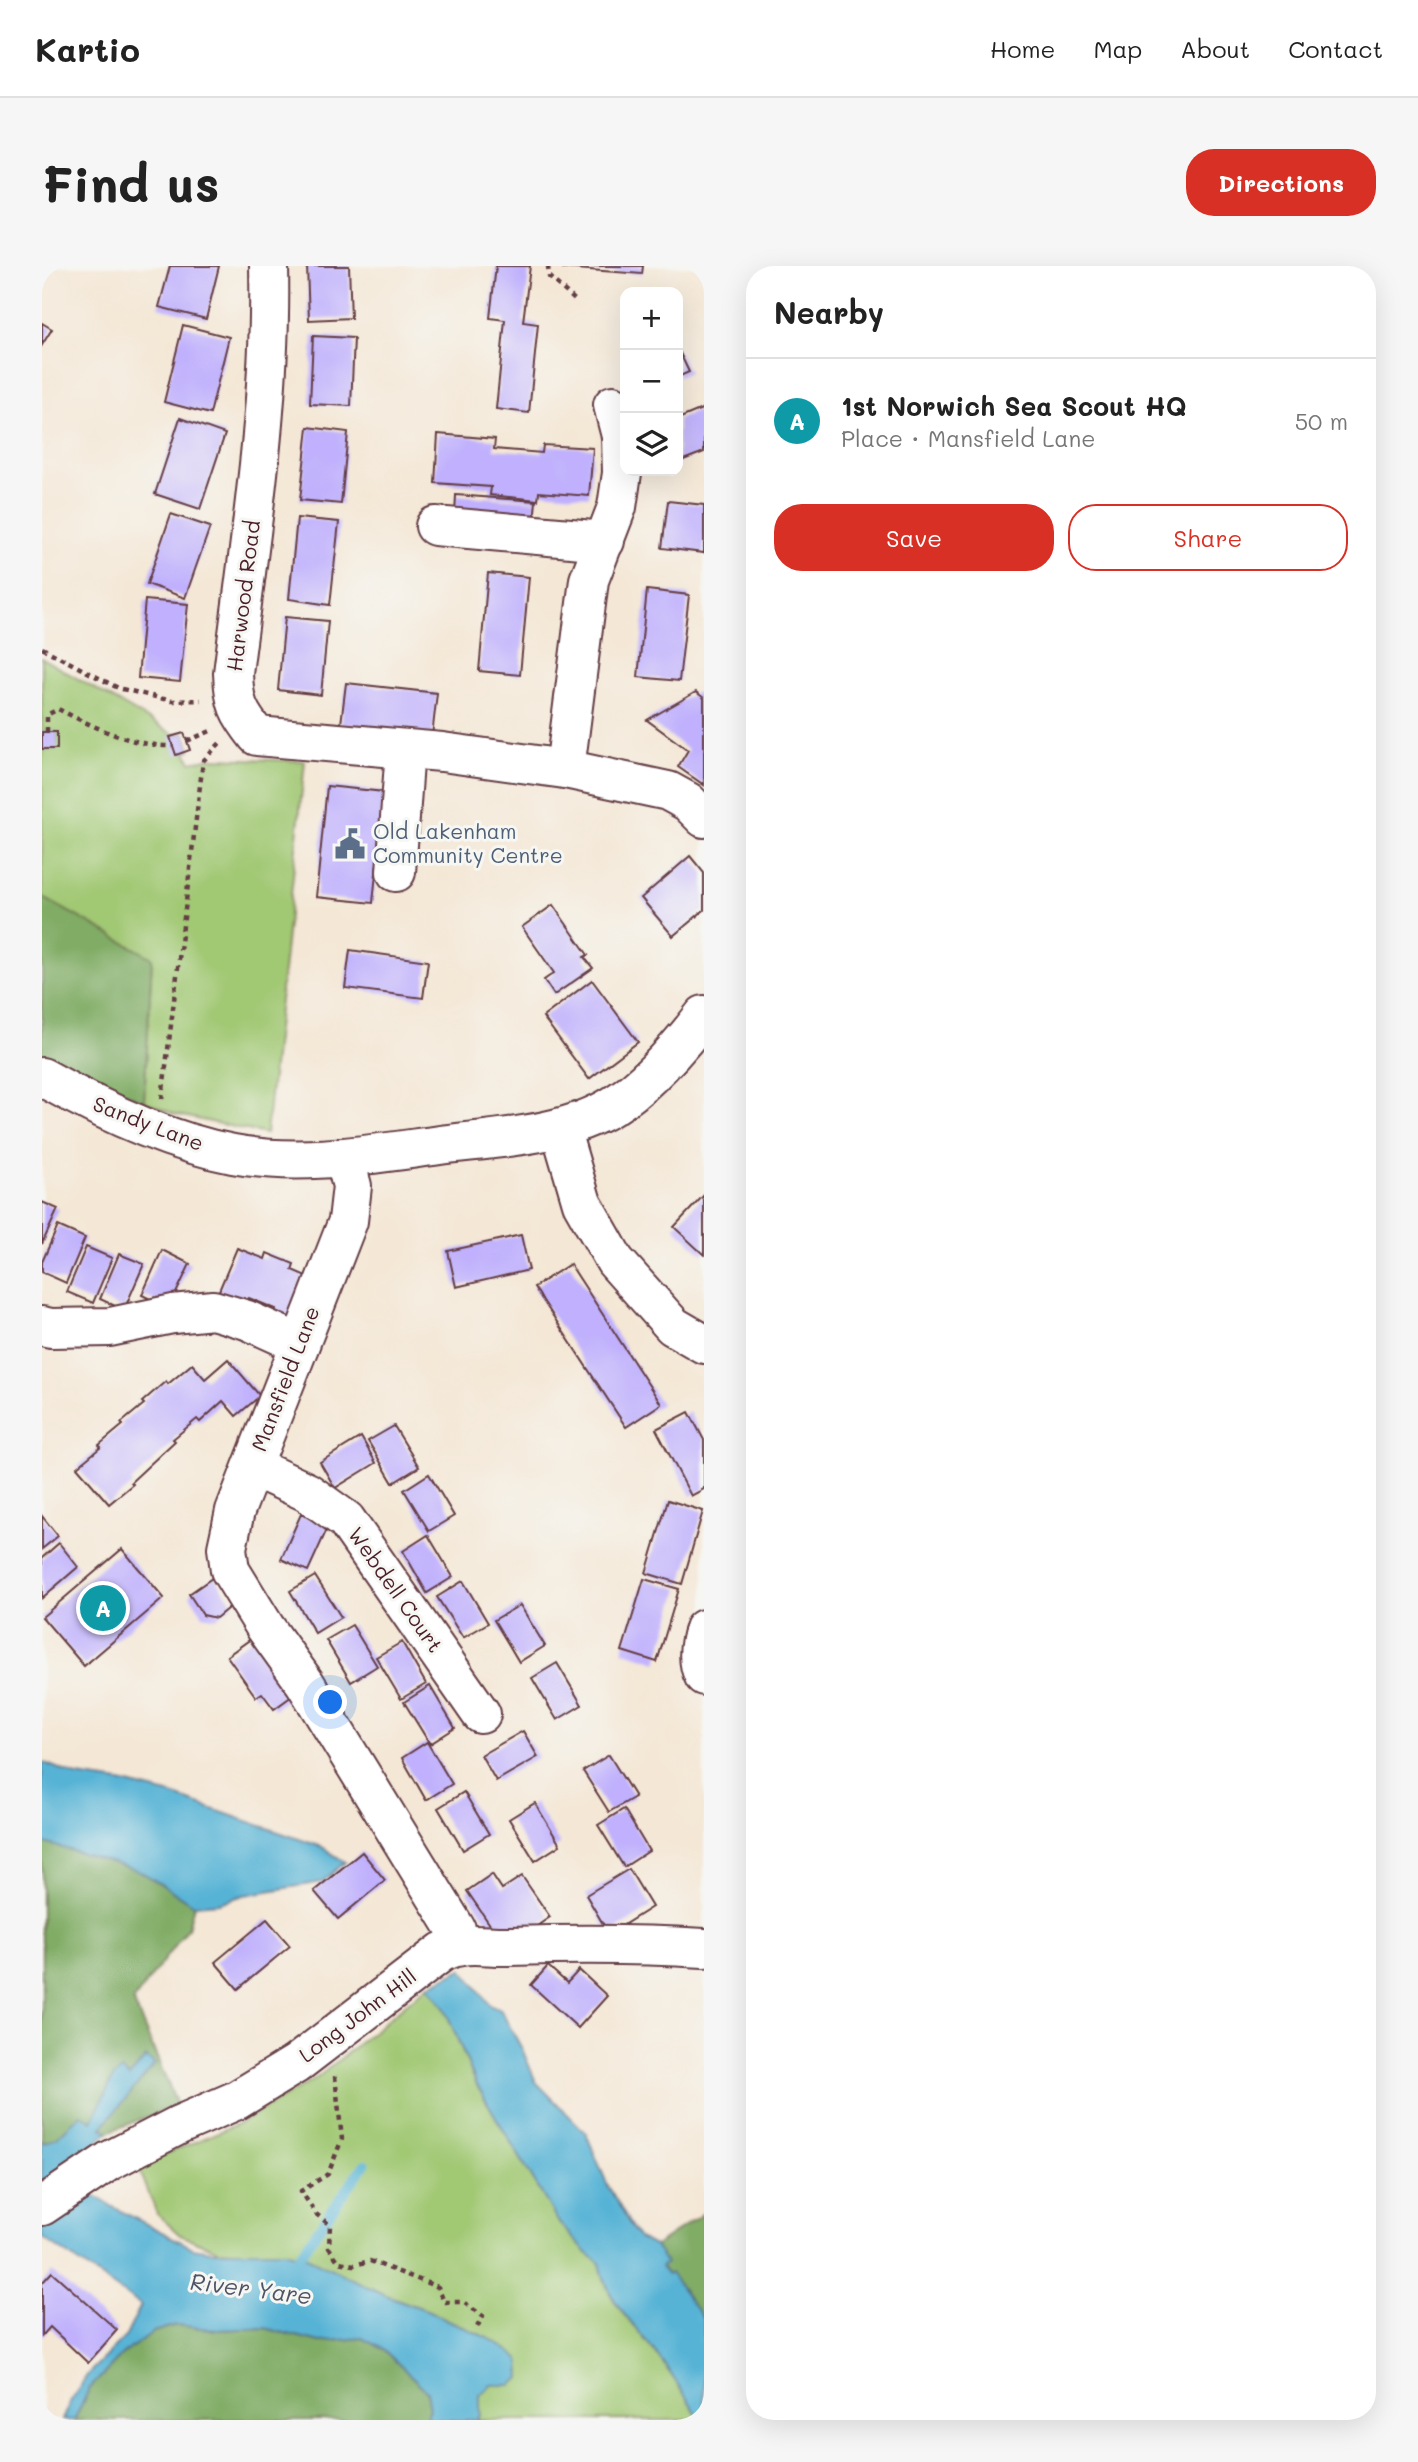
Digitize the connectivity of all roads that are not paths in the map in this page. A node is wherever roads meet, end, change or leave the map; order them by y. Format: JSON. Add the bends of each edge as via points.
{"nodes":[{"id":1,"x":269,"y":266,"type":"edge"},
{"id":2,"x":613,"y":405,"type":"dead end"},
{"id":3,"x":435,"y":526,"type":"dead end"},
{"id":4,"x":605,"y":541,"type":"junction"},
{"id":5,"x":405,"y":749,"type":"junction"},
{"id":6,"x":565,"y":769,"type":"junction"},
{"id":7,"x":704,"y":818,"type":"edge"},
{"id":8,"x":396,"y":872,"type":"dead end"},
{"id":9,"x":704,"y":1015,"type":"edge"},
{"id":10,"x":42,"y":1077,"type":"edge"},
{"id":11,"x":561,"y":1128,"type":"junction"},
{"id":12,"x":344,"y":1157,"type":"junction"},
{"id":13,"x":42,"y":1326,"type":"edge"},
{"id":14,"x":300,"y":1344,"type":"junction"},
{"id":15,"x":704,"y":1344,"type":"edge"},
{"id":16,"x":253,"y":1467,"type":"junction"},
{"id":17,"x":704,"y":1629,"type":"edge"},
{"id":18,"x":704,"y":1676,"type":"edge"},
{"id":19,"x":481,"y":1714,"type":"dead end"},
{"id":20,"x":450,"y":1948,"type":"junction"},
{"id":21,"x":704,"y":1948,"type":"edge"},
{"id":22,"x":42,"y":2206,"type":"edge"}],
"edges":[{"from":1,"to":5,"type":"street","name":"Harwood Road","via":[[270,332],[233,673],[238,708],[257,736]]},
{"from":2,"to":4,"type":"street","via":[[621,436],[622,473]]},
{"from":3,"to":4,"type":"street"},
{"from":4,"to":6,"type":"street","via":[[589,580]]},
{"from":5,"to":6,"type":"street"},
{"from":5,"to":8,"type":"street"},
{"from":6,"to":7,"type":"street","via":[[668,791]]},
{"from":9,"to":11,"type":"street","via":[[656,1070],[614,1105]]},
{"from":10,"to":12,"type":"street","name":"Sandy Lane","via":[[178,1140],[273,1159]]},
{"from":11,"to":12,"type":"street"},
{"from":11,"to":15,"type":"street","via":[[582,1203],[615,1261],[673,1326]]},
{"from":12,"to":14,"type":"street","name":"Mansfield Lane","via":[[352,1186],[348,1221]]},
{"from":13,"to":14,"type":"street","via":[[110,1327],[213,1310]]},
{"from":14,"to":16,"type":"street","name":"Mansfield Lane"},
{"from":16,"to":19,"type":"street","name":"Webdell Court","via":[[307,1492],[346,1520]]},
{"from":16,"to":20,"type":"street","name":"Mansfield Lane","via":[[235,1511],[227,1548],[230,1570],[456,1929]]},
{"from":17,"to":18,"type":"street","via":[[698,1645]]},
{"from":20,"to":21,"type":"street","via":[[630,1944]]},
{"from":20,"to":22,"type":"street","name":"Long John Hill","via":[[296,2064],[237,2100],[109,2161]]}]}
